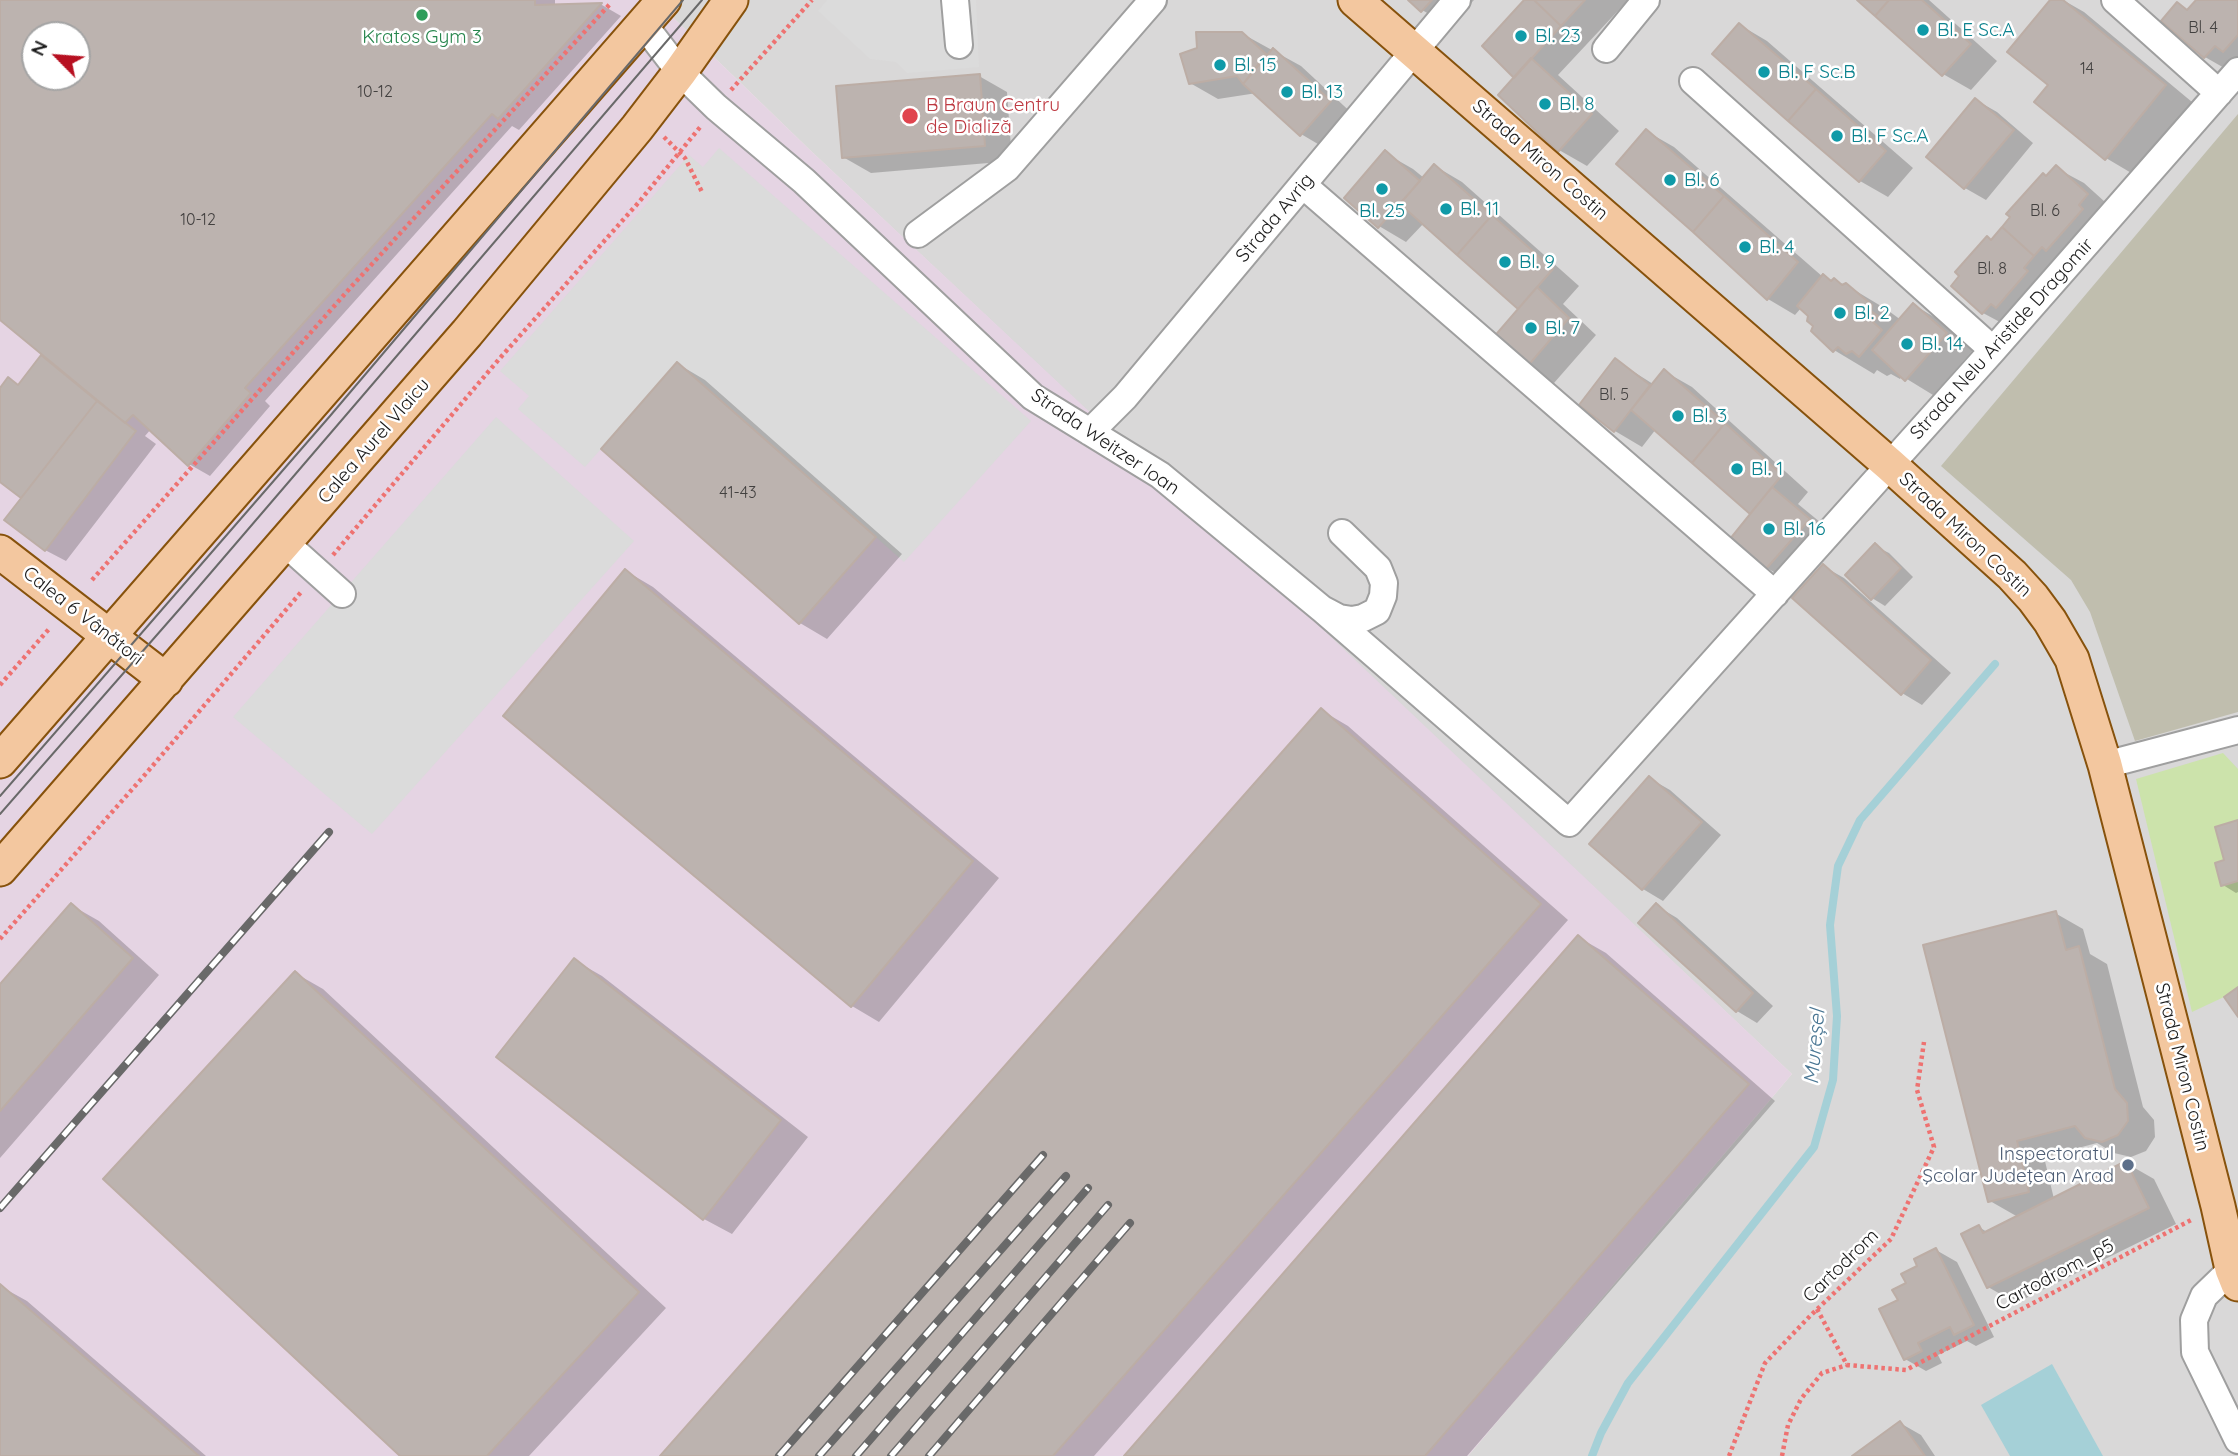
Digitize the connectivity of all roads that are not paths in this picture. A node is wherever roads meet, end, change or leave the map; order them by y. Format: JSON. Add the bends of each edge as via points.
{"nodes":[{"id":1,"x":731,"y":0,"type":"edge"},
{"id":2,"x":955,"y":0,"type":"edge"},
{"id":3,"x":1153,"y":0,"type":"edge"},
{"id":4,"x":1355,"y":0,"type":"edge"},
{"id":5,"x":1457,"y":0,"type":"edge"},
{"id":6,"x":1646,"y":0,"type":"edge"},
{"id":7,"x":2115,"y":0,"type":"edge"},
{"id":8,"x":2143,"y":9,"type":"edge"},
{"id":9,"x":653,"y":12,"type":"edge"},
{"id":10,"x":959,"y":45,"type":"dead end"},
{"id":11,"x":1606,"y":49,"type":"dead end"},
{"id":12,"x":1414,"y":51,"type":"junction"},
{"id":13,"x":2238,"y":71,"type":"edge"},
{"id":14,"x":680,"y":72,"type":"junction"},
{"id":15,"x":1693,"y":81,"type":"dead end"},
{"id":16,"x":2219,"y":93,"type":"junction"},
{"id":17,"x":1303,"y":185,"type":"junction"},
{"id":18,"x":918,"y":234,"type":"dead end"},
{"id":19,"x":1993,"y":350,"type":"junction"},
{"id":20,"x":1090,"y":432,"type":"junction"},
{"id":21,"x":1890,"y":465,"type":"junction"},
{"id":22,"x":1342,"y":533,"type":"dead end"},
{"id":23,"x":285,"y":543,"type":"junction"},
{"id":24,"x":0,"y":551,"type":"edge"},
{"id":25,"x":342,"y":594,"type":"dead end"},
{"id":26,"x":1775,"y":594,"type":"junction"},
{"id":27,"x":1322,"y":609,"type":"junction"},
{"id":28,"x":110,"y":636,"type":"junction"},
{"id":29,"x":166,"y":680,"type":"junction"},
{"id":30,"x":2238,"y":730,"type":"edge"},
{"id":31,"x":0,"y":761,"type":"edge"},
{"id":32,"x":2105,"y":765,"type":"junction"},
{"id":33,"x":1569,"y":823,"type":"joint"},
{"id":34,"x":0,"y":869,"type":"edge"},
{"id":35,"x":2235,"y":1276,"type":"edge"},
{"id":36,"x":2238,"y":1440,"type":"edge"}],
"edges":[{"from":1,"to":14,"type":"main road","name":"Calea Aurel Vlaicu"},
{"from":2,"to":10,"type":"street"},
{"from":3,"to":18,"type":"street","via":[[1007,168]]},
{"from":4,"to":12,"type":"main road","name":"Strada Miron Costin"},
{"from":5,"to":12,"type":"street","name":"Strada Avrig"},
{"from":6,"to":11,"type":"street"},
{"from":7,"to":8,"type":"street"},
{"from":8,"to":16,"type":"street"},
{"from":9,"to":14,"type":"street","name":"Strada Weitzer Ioan"},
{"from":9,"to":28,"type":"main road"},
{"from":12,"to":17,"type":"street","name":"Strada Avrig"},
{"from":12,"to":21,"type":"main road","name":"Strada Miron Costin"},
{"from":13,"to":16,"type":"street","name":"Strada Nelu Aristide Dragomir"},
{"from":14,"to":20,"type":"street","name":"Strada Weitzer Ioan","via":[[804,181],[1034,397]]},
{"from":14,"to":23,"type":"main road","name":"Calea Aurel Vlaicu","via":[[467,333]]},
{"from":15,"to":19,"type":"street"},
{"from":16,"to":19,"type":"street","name":"Strada Nelu Aristide Dragomir"},
{"from":17,"to":20,"type":"street","name":"Strada Avrig","via":[[1125,397]]},
{"from":17,"to":26,"type":"street"},
{"from":19,"to":21,"type":"street","name":"Strada Nelu Aristide Dragomir"},
{"from":20,"to":27,"type":"street","name":"Strada Weitzer Ioan","via":[[1160,475]]},
{"from":21,"to":26,"type":"street","name":"Strada Nelu Aristide Dragomir"},
{"from":21,"to":32,"type":"main road","name":"Strada Miron Costin","via":[[2039,605],[2072,659]]},
{"from":22,"to":27,"type":"street","name":"Strada Weitzer Ioan","via":[[1378,568],[1383,596],[1377,611],[1363,618],[1339,618]]},
{"from":23,"to":25,"type":"street"},
{"from":23,"to":29,"type":"main road","name":"Calea Aurel Vlaicu"},
{"from":24,"to":28,"type":"main road","name":"Calea 6 Vânători"},
{"from":26,"to":33,"type":"street","name":"Strada Nelu Aristide Dragomir"},
{"from":27,"to":33,"type":"street","name":"Strada Weitzer Ioan"},
{"from":28,"to":29,"type":"main road","name":"Calea 6 Vânători"},
{"from":28,"to":31,"type":"main road"},
{"from":29,"to":34,"type":"main road","name":"Calea Aurel Vlaicu"},
{"from":30,"to":32,"type":"street"},
{"from":32,"to":35,"type":"main road","name":"Strada Miron Costin"},
{"from":35,"to":36,"type":"street","via":[[2204,1296],[2194,1320],[2195,1353]]}]}
